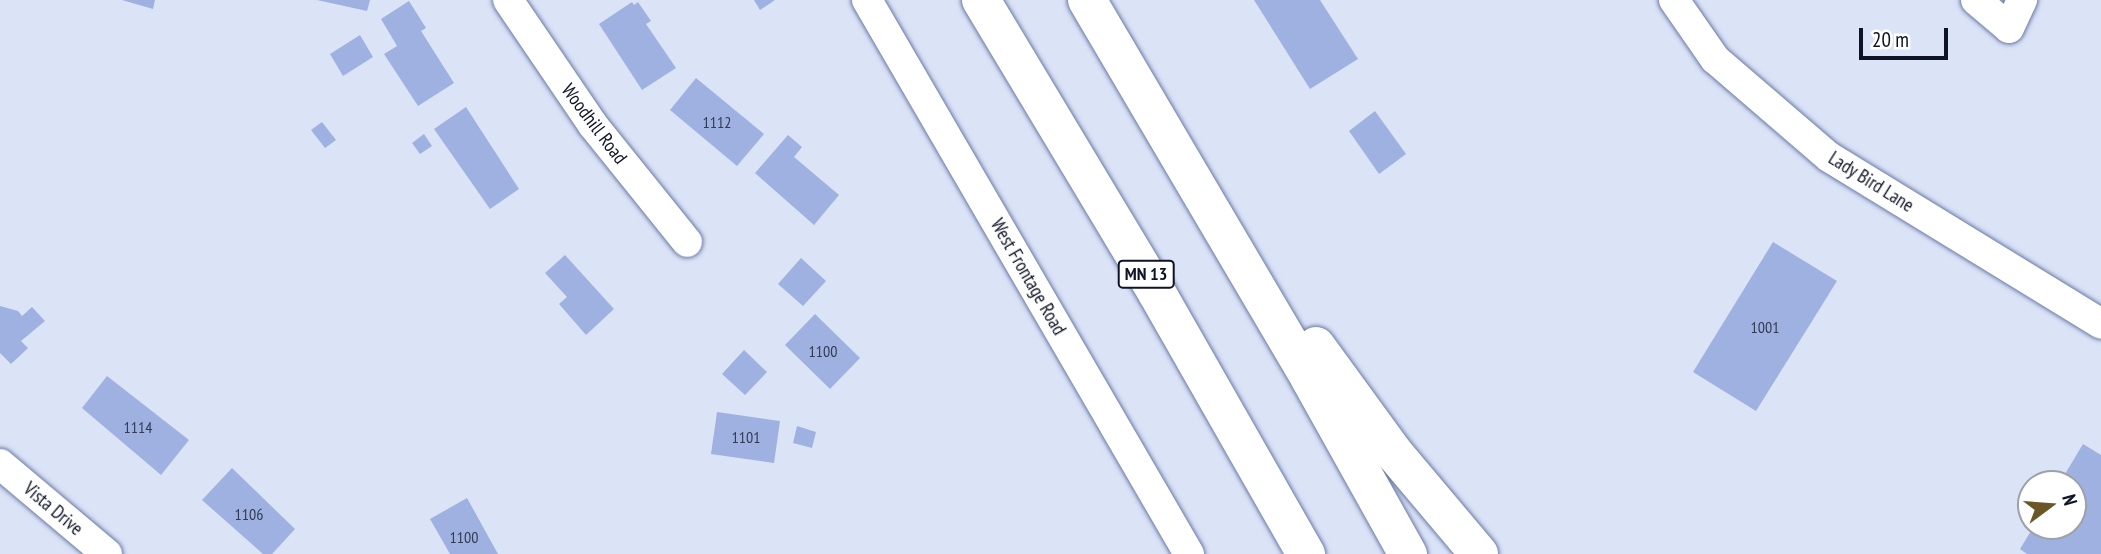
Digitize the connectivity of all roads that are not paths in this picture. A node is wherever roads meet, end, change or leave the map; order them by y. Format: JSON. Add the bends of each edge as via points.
{"nodes":[{"id":1,"x":508,"y":0,"type":"edge"},
{"id":2,"x":867,"y":0,"type":"edge"},
{"id":3,"x":981,"y":0,"type":"edge"},
{"id":4,"x":1087,"y":0,"type":"edge"},
{"id":5,"x":1674,"y":0,"type":"edge"},
{"id":6,"x":1976,"y":0,"type":"edge"},
{"id":7,"x":2022,"y":0,"type":"edge"},
{"id":8,"x":1129,"y":71,"type":"junction"},
{"id":9,"x":687,"y":242,"type":"dead end"},
{"id":10,"x":2101,"y":324,"type":"edge"},
{"id":11,"x":0,"y":464,"type":"edge"},
{"id":12,"x":1306,"y":553,"type":"edge"},
{"id":13,"x":107,"y":554,"type":"edge"},
{"id":14,"x":1189,"y":554,"type":"edge"},
{"id":15,"x":1408,"y":554,"type":"edge"},
{"id":16,"x":1479,"y":554,"type":"edge"}],
"edges":[{"from":1,"to":9,"type":"street","name":"Woodhill Road","via":[[593,125]]},
{"from":2,"to":14,"type":"street","name":"West Frontage Road"},
{"from":3,"to":12,"type":"highway","number":"MN 13"},
{"from":4,"to":8,"type":"highway"},
{"from":5,"to":10,"type":"street","name":"Lady Bird Lane","via":[[1714,59],[1829,157]]},
{"from":6,"to":7,"type":"street","via":[[2009,28]]},
{"from":8,"to":15,"type":"highway"},
{"from":8,"to":16,"type":"highway","via":[[1328,363],[1441,513]]},
{"from":11,"to":13,"type":"street","name":"Vista Drive"}]}
